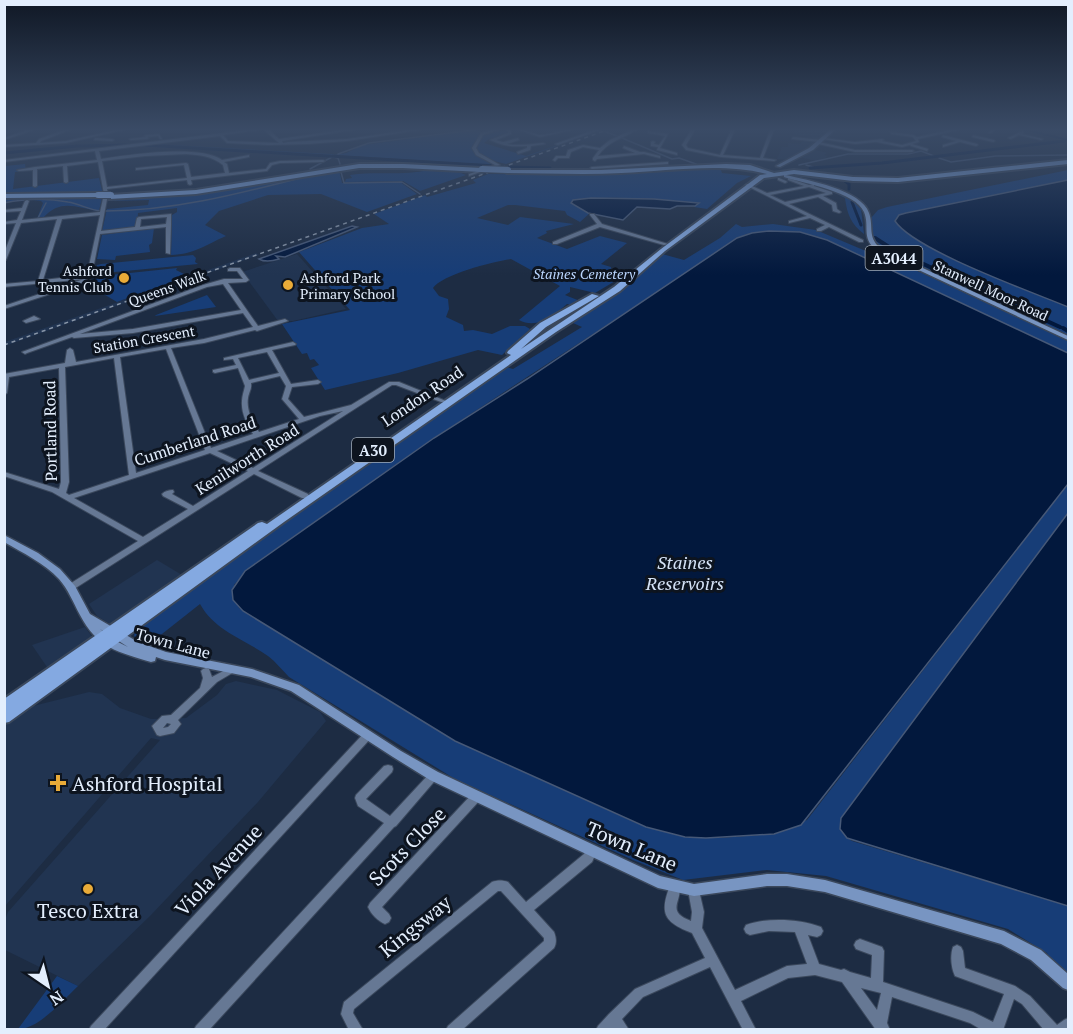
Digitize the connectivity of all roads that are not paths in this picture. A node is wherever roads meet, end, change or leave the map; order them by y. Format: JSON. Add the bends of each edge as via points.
{"nodes":[{"id":1,"x":34,"y":178,"type":"edge"},
{"id":2,"x":66,"y":178,"type":"edge"},
{"id":3,"x":103,"y":178,"type":"edge"},
{"id":4,"x":187,"y":178,"type":"edge"},
{"id":5,"x":189,"y":178,"type":"edge"},
{"id":6,"x":282,"y":178,"type":"edge"},
{"id":7,"x":750,"y":178,"type":"edge"},
{"id":8,"x":759,"y":178,"type":"edge"},
{"id":9,"x":799,"y":178,"type":"edge"},
{"id":10,"x":799,"y":178,"type":"edge"},
{"id":11,"x":66,"y":182,"type":"dead end"},
{"id":12,"x":190,"y":184,"type":"dead end"},
{"id":13,"x":747,"y":185,"type":"junction"},
{"id":14,"x":811,"y":185,"type":"junction"},
{"id":15,"x":34,"y":186,"type":"dead end"},
{"id":16,"x":105,"y":188,"type":"junction"},
{"id":17,"x":768,"y":194,"type":"junction"},
{"id":18,"x":819,"y":196,"type":"junction"},
{"id":19,"x":4,"y":197,"type":"edge"},
{"id":20,"x":27,"y":201,"type":"dead end"},
{"id":21,"x":786,"y":203,"type":"junction"},
{"id":22,"x":24,"y":209,"type":"junction"},
{"id":23,"x":4,"y":211,"type":"edge"},
{"id":24,"x":103,"y":212,"type":"junction"},
{"id":25,"x":839,"y":212,"type":"dead end"},
{"id":26,"x":65,"y":215,"type":"junction"},
{"id":27,"x":592,"y":215,"type":"dead end"},
{"id":28,"x":812,"y":216,"type":"junction"},
{"id":29,"x":794,"y":220,"type":"dead end"},
{"id":30,"x":19,"y":221,"type":"junction"},
{"id":31,"x":4,"y":223,"type":"edge"},
{"id":32,"x":170,"y":225,"type":"junction"},
{"id":33,"x":600,"y":225,"type":"junction"},
{"id":34,"x":137,"y":229,"type":"junction"},
{"id":35,"x":98,"y":233,"type":"junction"},
{"id":36,"x":861,"y":241,"type":"dead end"},
{"id":37,"x":555,"y":243,"type":"dead end"},
{"id":38,"x":666,"y":244,"type":"junction"},
{"id":39,"x":168,"y":253,"type":"dead end"},
{"id":40,"x":4,"y":260,"type":"edge"},
{"id":41,"x":231,"y":270,"type":"dead end"},
{"id":42,"x":89,"y":277,"type":"junction"},
{"id":43,"x":224,"y":281,"type":"junction"},
{"id":44,"x":40,"y":282,"type":"junction"},
{"id":45,"x":4,"y":286,"type":"edge"},
{"id":46,"x":20,"y":303,"type":"junction"},
{"id":47,"x":4,"y":308,"type":"edge"},
{"id":48,"x":245,"y":312,"type":"junction"},
{"id":49,"x":30,"y":313,"type":"dead end"},
{"id":50,"x":570,"y":315,"type":"junction"},
{"id":51,"x":285,"y":321,"type":"dead end"},
{"id":52,"x":97,"y":326,"type":"junction"},
{"id":53,"x":257,"y":329,"type":"junction"},
{"id":54,"x":104,"y":334,"type":"junction"},
{"id":55,"x":71,"y":336,"type":"junction"},
{"id":56,"x":1068,"y":338,"type":"edge"},
{"id":57,"x":293,"y":344,"type":"dead end"},
{"id":58,"x":168,"y":347,"type":"junction"},
{"id":59,"x":269,"y":350,"type":"junction"},
{"id":60,"x":25,"y":352,"type":"dead end"},
{"id":61,"x":117,"y":356,"type":"junction"},
{"id":62,"x":235,"y":357,"type":"junction"},
{"id":63,"x":226,"y":359,"type":"dead end"},
{"id":64,"x":68,"y":365,"type":"junction"},
{"id":65,"x":239,"y":366,"type":"junction"},
{"id":66,"x":215,"y":371,"type":"dead end"},
{"id":67,"x":282,"y":374,"type":"junction"},
{"id":68,"x":5,"y":376,"type":"edge"},
{"id":69,"x":247,"y":382,"type":"junction"},
{"id":70,"x":318,"y":382,"type":"dead end"},
{"id":71,"x":289,"y":386,"type":"junction"},
{"id":72,"x":4,"y":393,"type":"edge"},
{"id":73,"x":443,"y":401,"type":"junction"},
{"id":74,"x":353,"y":407,"type":"junction"},
{"id":75,"x":330,"y":411,"type":"junction"},
{"id":76,"x":339,"y":417,"type":"junction"},
{"id":77,"x":303,"y":420,"type":"junction"},
{"id":78,"x":257,"y":435,"type":"junction"},
{"id":79,"x":210,"y":451,"type":"junction"},
{"id":80,"x":253,"y":471,"type":"junction"},
{"id":81,"x":4,"y":474,"type":"edge"},
{"id":82,"x":133,"y":476,"type":"junction"},
{"id":83,"x":170,"y":492,"type":"dead end"},
{"id":84,"x":65,"y":495,"type":"junction"},
{"id":85,"x":305,"y":496,"type":"junction"},
{"id":86,"x":176,"y":500,"type":"junction"},
{"id":87,"x":167,"y":506,"type":"dead end"},
{"id":88,"x":193,"y":509,"type":"junction"},
{"id":89,"x":4,"y":538,"type":"edge"},
{"id":90,"x":144,"y":541,"type":"junction"},
{"id":91,"x":71,"y":587,"type":"junction"},
{"id":92,"x":111,"y":637,"type":"junction"},
{"id":93,"x":206,"y":671,"type":"junction"},
{"id":94,"x":227,"y":673,"type":"junction"},
{"id":95,"x":201,"y":694,"type":"junction"},
{"id":96,"x":4,"y":706,"type":"edge"},
{"id":97,"x":4,"y":718,"type":"edge"},
{"id":98,"x":173,"y":719,"type":"dead end"},
{"id":99,"x":368,"y":735,"type":"junction"},
{"id":100,"x":388,"y":769,"type":"dead end"},
{"id":101,"x":434,"y":776,"type":"junction"},
{"id":102,"x":476,"y":797,"type":"junction"},
{"id":103,"x":392,"y":823,"type":"junction"},
{"id":104,"x":592,"y":851,"type":"junction"},
{"id":105,"x":675,"y":887,"type":"junction"},
{"id":106,"x":694,"y":890,"type":"junction"},
{"id":107,"x":527,"y":909,"type":"junction"},
{"id":108,"x":385,"y":918,"type":"dead end"},
{"id":109,"x":799,"y":927,"type":"junction"},
{"id":110,"x":696,"y":929,"type":"junction"},
{"id":111,"x":750,"y":929,"type":"dead end"},
{"id":112,"x":817,"y":931,"type":"dead end"},
{"id":113,"x":860,"y":945,"type":"dead end"},
{"id":114,"x":957,"y":951,"type":"dead end"},
{"id":115,"x":713,"y":960,"type":"junction"},
{"id":116,"x":815,"y":969,"type":"junction"},
{"id":117,"x":844,"y":975,"type":"junction"},
{"id":118,"x":1068,"y":983,"type":"edge"},
{"id":119,"x":892,"y":988,"type":"junction"},
{"id":120,"x":1011,"y":990,"type":"junction"},
{"id":121,"x":734,"y":998,"type":"junction"},
{"id":122,"x":613,"y":1018,"type":"junction"},
{"id":123,"x":1068,"y":1024,"type":"edge"},
{"id":124,"x":882,"y":1027,"type":"edge"},
{"id":125,"x":95,"y":1029,"type":"edge"},
{"id":126,"x":201,"y":1029,"type":"edge"},
{"id":127,"x":357,"y":1029,"type":"edge"},
{"id":128,"x":452,"y":1029,"type":"edge"},
{"id":129,"x":602,"y":1029,"type":"edge"},
{"id":130,"x":623,"y":1029,"type":"edge"},
{"id":131,"x":750,"y":1029,"type":"edge"},
{"id":132,"x":996,"y":1029,"type":"edge"},
{"id":133,"x":1053,"y":1029,"type":"edge"},
{"id":134,"x":1061,"y":1029,"type":"edge"}],
"edges":[{"from":1,"to":15,"type":"street"},
{"from":2,"to":11,"type":"street"},
{"from":3,"to":16,"type":"street"},
{"from":4,"to":16,"type":"street"},
{"from":5,"to":12,"type":"street"},
{"from":6,"to":19,"type":"highway","bridge":true,"via":[[196,192]]},
{"from":7,"to":38,"type":"highway","name":"London Road","number":"A30"},
{"from":8,"to":13,"type":"highway","number":"A30"},
{"from":9,"to":14,"type":"main road","name":"Stanwell Moor Road","number":"A3044"},
{"from":10,"to":14,"type":"street"},
{"from":13,"to":17,"type":"street"},
{"from":13,"to":50,"type":"highway","number":"A30","via":[[625,283]]},
{"from":14,"to":17,"type":"street"},
{"from":14,"to":18,"type":"street","via":[[831,193]]},
{"from":14,"to":56,"type":"main road","name":"Stanwell Moor Road","number":"A3044","via":[[860,203],[866,212],[868,237],[878,249]]},
{"from":16,"to":24,"type":"street"},
{"from":17,"to":21,"type":"street"},
{"from":18,"to":21,"type":"street"},
{"from":18,"to":25,"type":"street","via":[[834,204]]},
{"from":20,"to":22,"type":"street"},
{"from":21,"to":28,"type":"street"},
{"from":22,"to":23,"type":"street"},
{"from":22,"to":30,"type":"street"},
{"from":24,"to":26,"type":"street"},
{"from":24,"to":35,"type":"street"},
{"from":26,"to":30,"type":"street"},
{"from":26,"to":44,"type":"street"},
{"from":27,"to":33,"type":"street"},
{"from":28,"to":29,"type":"street"},
{"from":28,"to":36,"type":"street","via":[[825,228]]},
{"from":30,"to":31,"type":"street"},
{"from":30,"to":40,"type":"street"},
{"from":32,"to":34,"type":"street"},
{"from":32,"to":34,"type":"street","via":[[169,215],[139,218]]},
{"from":32,"to":39,"type":"street"},
{"from":33,"to":37,"type":"street"},
{"from":33,"to":38,"type":"street"},
{"from":34,"to":35,"type":"street"},
{"from":35,"to":42,"type":"street"},
{"from":38,"to":50,"type":"highway","name":"London Road","number":"A30"},
{"from":41,"to":43,"type":"street","name":"Queens Walk","via":[[238,269],[246,280]]},
{"from":42,"to":44,"type":"street"},
{"from":42,"to":46,"type":"street"},
{"from":43,"to":48,"type":"street"},
{"from":43,"to":52,"type":"street","name":"Queens Walk"},
{"from":44,"to":45,"type":"street"},
{"from":46,"to":47,"type":"street"},
{"from":46,"to":49,"type":"street"},
{"from":48,"to":53,"type":"street"},
{"from":48,"to":54,"type":"street"},
{"from":50,"to":73,"type":"highway","name":"London Road","number":"A30","via":[[536,330],[504,359]]},
{"from":50,"to":92,"type":"highway","number":"A30"},
{"from":51,"to":53,"type":"street","name":"Station Crescent"},
{"from":52,"to":54,"type":"street"},
{"from":52,"to":55,"type":"street","name":"Queens Walk"},
{"from":53,"to":58,"type":"street","name":"Station Crescent"},
{"from":54,"to":55,"type":"street"},
{"from":55,"to":60,"type":"street"},
{"from":55,"to":64,"type":"street","name":"Portland Road"},
{"from":57,"to":59,"type":"street"},
{"from":58,"to":61,"type":"street","name":"Station Crescent"},
{"from":58,"to":79,"type":"street"},
{"from":59,"to":62,"type":"street"},
{"from":59,"to":67,"type":"street"},
{"from":61,"to":64,"type":"street","name":"Station Crescent"},
{"from":61,"to":82,"type":"street"},
{"from":62,"to":63,"type":"street"},
{"from":62,"to":65,"type":"street"},
{"from":64,"to":68,"type":"street","name":"Station Crescent"},
{"from":64,"to":84,"type":"street","name":"Portland Road"},
{"from":65,"to":66,"type":"street"},
{"from":65,"to":69,"type":"street"},
{"from":67,"to":69,"type":"street"},
{"from":67,"to":71,"type":"street"},
{"from":68,"to":72,"type":"street"},
{"from":69,"to":78,"type":"street","via":[[248,416]]},
{"from":70,"to":71,"type":"street"},
{"from":71,"to":77,"type":"street","via":[[285,399]]},
{"from":73,"to":74,"type":"street","name":"Kenilworth Road","via":[[394,383]]},
{"from":73,"to":85,"type":"highway","name":"London Road","number":"A30"},
{"from":74,"to":75,"type":"street","name":"Cumberland Road"},
{"from":74,"to":76,"type":"street","name":"Kenilworth Road"},
{"from":75,"to":76,"type":"street"},
{"from":75,"to":77,"type":"street","name":"Cumberland Road"},
{"from":76,"to":80,"type":"street","name":"Kenilworth Road"},
{"from":77,"to":78,"type":"street","name":"Cumberland Road"},
{"from":78,"to":79,"type":"street","name":"Cumberland Road"},
{"from":79,"to":80,"type":"street"},
{"from":79,"to":82,"type":"street","name":"Cumberland Road"},
{"from":80,"to":85,"type":"street"},
{"from":80,"to":88,"type":"street","name":"Kenilworth Road"},
{"from":81,"to":84,"type":"street"},
{"from":82,"to":84,"type":"street","name":"Cumberland Road"},
{"from":83,"to":86,"type":"street","via":[[166,494]]},
{"from":84,"to":90,"type":"street"},
{"from":85,"to":92,"type":"highway","name":"London Road","number":"A30","via":[[235,543]]},
{"from":86,"to":87,"type":"street"},
{"from":86,"to":88,"type":"street"},
{"from":88,"to":90,"type":"street","name":"Kenilworth Road"},
{"from":89,"to":91,"type":"main road","via":[[49,565]]},
{"from":90,"to":91,"type":"street","name":"Kenilworth Road"},
{"from":91,"to":92,"type":"main road","via":[[89,623]]},
{"from":92,"to":93,"type":"main road","name":"Town Lane","via":[[162,661]]},
{"from":92,"to":94,"type":"main road","name":"Town Lane"},
{"from":92,"to":96,"type":"highway","number":"A30"},
{"from":92,"to":97,"type":"highway","number":"A30"},
{"from":93,"to":94,"type":"main road","name":"Town Lane"},
{"from":93,"to":95,"type":"street","via":[[208,678]]},
{"from":94,"to":95,"type":"street"},
{"from":94,"to":99,"type":"main road","name":"Town Lane","via":[[268,678],[295,688]]},
{"from":95,"to":98,"type":"street"},
{"from":99,"to":101,"type":"main road","name":"Town Lane"},
{"from":99,"to":125,"type":"street","name":"Viola Avenue"},
{"from":100,"to":103,"type":"street","via":[[360,798]]},
{"from":101,"to":102,"type":"main road","name":"Town Lane"},
{"from":101,"to":103,"type":"street"},
{"from":102,"to":104,"type":"main road","name":"Town Lane"},
{"from":102,"to":108,"type":"street","name":"Scots Close","via":[[374,907]]},
{"from":103,"to":126,"type":"street"},
{"from":104,"to":105,"type":"main road","name":"Town Lane"},
{"from":104,"to":107,"type":"street"},
{"from":105,"to":106,"type":"main road","name":"Town Lane"},
{"from":105,"to":110,"type":"street","via":[[670,906],[672,916]]},
{"from":106,"to":110,"type":"street"},
{"from":106,"to":118,"type":"main road","name":"Town Lane","via":[[767,880],[825,886],[1004,938],[1042,959]]},
{"from":107,"to":127,"type":"street","name":"Kingsway","via":[[504,886],[496,886],[348,1006],[346,1014]]},
{"from":107,"to":128,"type":"street","name":"Kingsway","via":[[550,936],[550,944]]},
{"from":109,"to":111,"type":"street","via":[[769,925]]},
{"from":109,"to":112,"type":"street"},
{"from":109,"to":116,"type":"street"},
{"from":110,"to":115,"type":"street"},
{"from":113,"to":119,"type":"street","via":[[878,951]]},
{"from":114,"to":120,"type":"street","via":[[959,972]]},
{"from":115,"to":121,"type":"street"},
{"from":115,"to":122,"type":"street","via":[[639,993]]},
{"from":116,"to":117,"type":"street"},
{"from":116,"to":121,"type":"street","via":[[787,972]]},
{"from":117,"to":119,"type":"street"},
{"from":117,"to":124,"type":"street"},
{"from":119,"to":124,"type":"street"},
{"from":119,"to":132,"type":"street"},
{"from":120,"to":132,"type":"street"},
{"from":120,"to":133,"type":"street"},
{"from":121,"to":131,"type":"street"},
{"from":122,"to":129,"type":"street"},
{"from":122,"to":130,"type":"street"},
{"from":123,"to":134,"type":"street"}]}
